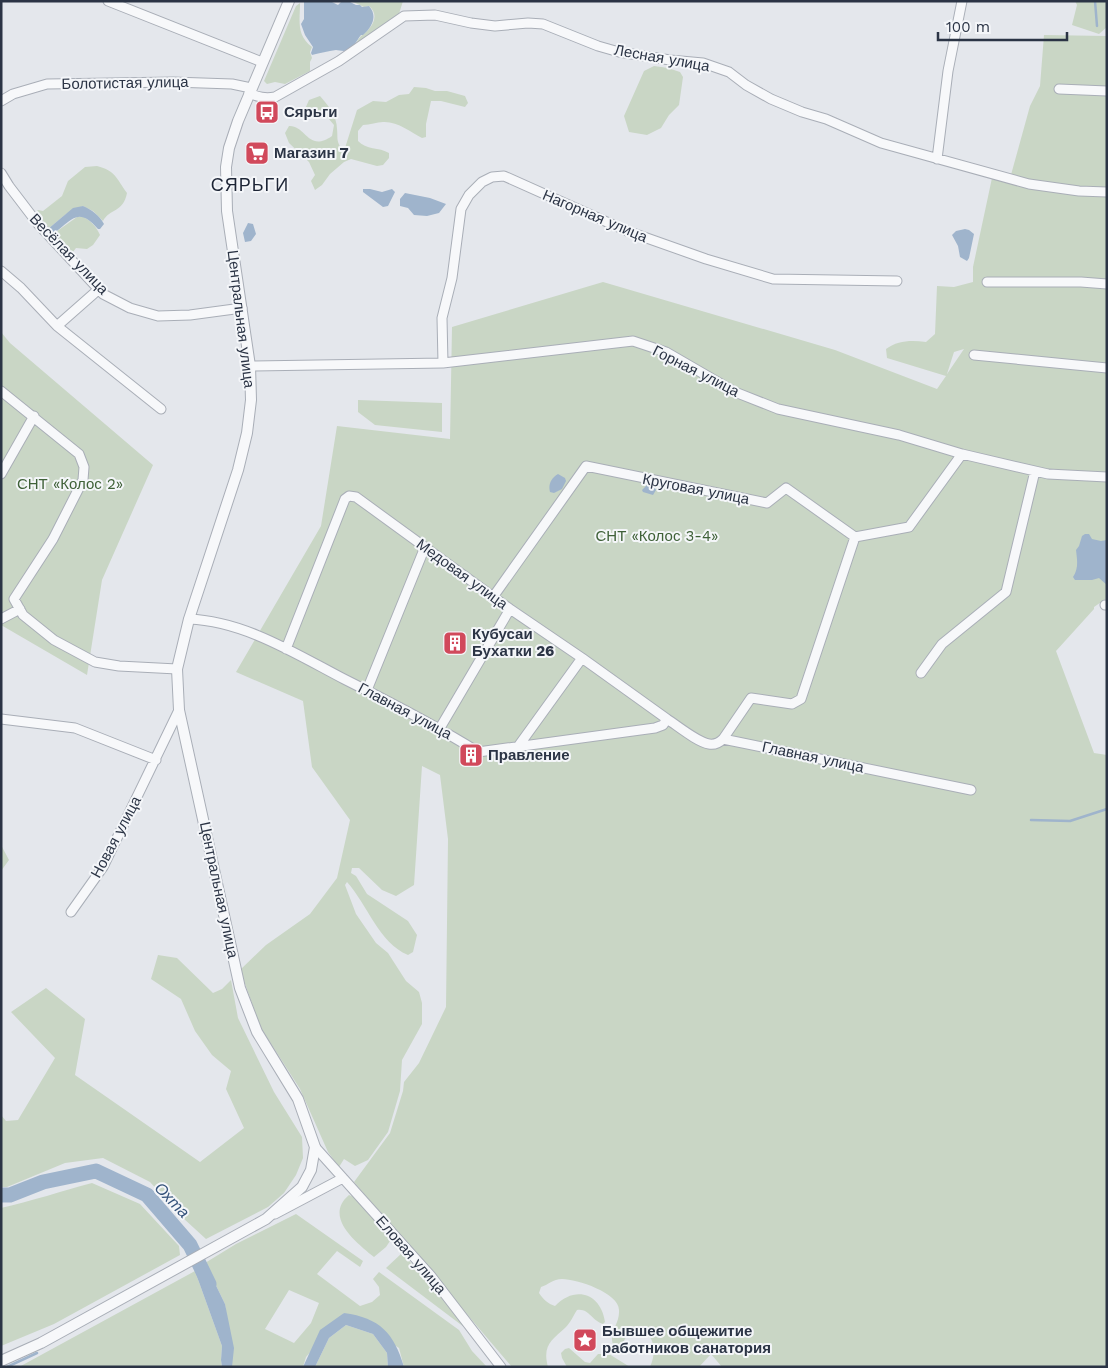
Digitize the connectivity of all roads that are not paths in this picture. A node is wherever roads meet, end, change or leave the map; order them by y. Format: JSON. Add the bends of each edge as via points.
{"nodes":[{"id":1,"x":108,"y":1,"type":"edge"},
{"id":2,"x":289,"y":1,"type":"edge"},
{"id":3,"x":962,"y":1,"type":"edge"},
{"id":4,"x":262,"y":62,"type":"junction"},
{"id":5,"x":1059,"y":89,"type":"dead end"},
{"id":6,"x":250,"y":91,"type":"junction"},
{"id":7,"x":1107,"y":91,"type":"edge"},
{"id":8,"x":1,"y":101,"type":"edge"},
{"id":9,"x":938,"y":155,"type":"junction"},
{"id":10,"x":1,"y":173,"type":"edge"},
{"id":11,"x":1107,"y":192,"type":"edge"},
{"id":12,"x":1,"y":271,"type":"edge"},
{"id":13,"x":897,"y":281,"type":"dead end"},
{"id":14,"x":987,"y":282,"type":"dead end"},
{"id":15,"x":1107,"y":284,"type":"edge"},
{"id":16,"x":99,"y":289,"type":"junction"},
{"id":17,"x":242,"y":308,"type":"junction"},
{"id":18,"x":56,"y":326,"type":"junction"},
{"id":19,"x":974,"y":355,"type":"dead end"},
{"id":20,"x":443,"y":363,"type":"junction"},
{"id":21,"x":250,"y":366,"type":"junction"},
{"id":22,"x":1107,"y":368,"type":"edge"},
{"id":23,"x":1,"y":391,"type":"edge"},
{"id":24,"x":161,"y":409,"type":"dead end"},
{"id":25,"x":34,"y":416,"type":"junction"},
{"id":26,"x":962,"y":454,"type":"junction"},
{"id":27,"x":1035,"y":471,"type":"junction"},
{"id":28,"x":1,"y":474,"type":"edge"},
{"id":29,"x":1107,"y":477,"type":"edge"},
{"id":30,"x":855,"y":537,"type":"junction"},
{"id":31,"x":425,"y":547,"type":"junction"},
{"id":32,"x":492,"y":597,"type":"junction"},
{"id":33,"x":20,"y":609,"type":"junction"},
{"id":34,"x":510,"y":609,"type":"junction"},
{"id":35,"x":1,"y":619,"type":"edge"},
{"id":36,"x":189,"y":619,"type":"junction"},
{"id":37,"x":286,"y":649,"type":"junction"},
{"id":38,"x":582,"y":658,"type":"junction"},
{"id":39,"x":177,"y":669,"type":"junction"},
{"id":40,"x":921,"y":672,"type":"dead end"},
{"id":41,"x":367,"y":690,"type":"junction"},
{"id":42,"x":179,"y":710,"type":"junction"},
{"id":43,"x":1,"y":719,"type":"edge"},
{"id":44,"x":667,"y":719,"type":"junction"},
{"id":45,"x":440,"y":728,"type":"junction"},
{"id":46,"x":723,"y":739,"type":"junction"},
{"id":47,"x":517,"y":748,"type":"junction"},
{"id":48,"x":156,"y":760,"type":"junction"},
{"id":49,"x":971,"y":790,"type":"dead end"},
{"id":50,"x":71,"y":912,"type":"dead end"},
{"id":51,"x":315,"y":1147,"type":"junction"},
{"id":52,"x":343,"y":1178,"type":"junction"},
{"id":53,"x":266,"y":1219,"type":"junction"},
{"id":54,"x":1,"y":1361,"type":"edge"},
{"id":55,"x":501,"y":1367,"type":"edge"}],
"edges":[{"from":1,"to":4,"type":"street"},
{"from":2,"to":4,"type":"street","name":"Центральная улица"},
{"from":3,"to":9,"type":"street","via":[[948,71]]},
{"from":4,"to":6,"type":"street","name":"Центральная улица"},
{"from":5,"to":7,"type":"street"},
{"from":6,"to":8,"type":"street","name":"Болотистая улица","via":[[232,84],[174,82],[47,84]]},
{"from":6,"to":9,"type":"street","name":"Лесная улица","via":[[260,98],[275,96],[339,61],[404,16],[435,15],[495,26],[543,24],[619,52],[703,63],[728,72],[771,99],[826,118],[881,143]]},
{"from":6,"to":17,"type":"street","name":"Центральная улица","via":[[229,148],[225,186]]},
{"from":9,"to":11,"type":"street","name":"Лесная улица","via":[[1030,184]]},
{"from":10,"to":16,"type":"street","name":"Весёлая улица","via":[[38,224]]},
{"from":12,"to":18,"type":"street"},
{"from":13,"to":20,"type":"street","name":"Нагорная улица","via":[[773,279],[628,231],[504,176],[492,177],[469,195],[461,209],[452,278],[442,318]]},
{"from":14,"to":15,"type":"street"},
{"from":16,"to":17,"type":"street","name":"Весёлая улица","via":[[130,308],[158,316]]},
{"from":16,"to":18,"type":"street"},
{"from":17,"to":21,"type":"street","name":"Центральная улица"},
{"from":18,"to":24,"type":"street"},
{"from":19,"to":22,"type":"street"},
{"from":20,"to":21,"type":"street","name":"Горная улица"},
{"from":20,"to":26,"type":"street","name":"Горная улица","via":[[633,341],[666,352],[735,392],[778,409],[899,435]]},
{"from":21,"to":36,"type":"street","name":"Центральная улица","via":[[251,400],[247,433]]},
{"from":23,"to":25,"type":"street"},
{"from":25,"to":28,"type":"street"},
{"from":25,"to":33,"type":"street","via":[[79,454],[85,472],[53,539],[14,599]]},
{"from":26,"to":27,"type":"street","name":"Горная улица"},
{"from":26,"to":30,"type":"street","via":[[908,527]]},
{"from":27,"to":29,"type":"street","name":"Горная улица"},
{"from":27,"to":40,"type":"street","via":[[1006,592],[942,644]]},
{"from":30,"to":32,"type":"street","name":"Круговая улица","via":[[786,488],[767,503],[586,466]]},
{"from":30,"to":46,"type":"street","via":[[801,699],[792,704],[751,698]]},
{"from":31,"to":32,"type":"street","name":"Медовая улица"},
{"from":31,"to":37,"type":"street","name":"Медовая улица","via":[[356,497],[344,499]]},
{"from":31,"to":41,"type":"street"},
{"from":32,"to":34,"type":"street","name":"Медовая улица"},
{"from":33,"to":35,"type":"street"},
{"from":33,"to":39,"type":"street","via":[[54,640],[95,662]]},
{"from":34,"to":38,"type":"street","name":"Медовая улица"},
{"from":34,"to":45,"type":"street"},
{"from":36,"to":37,"type":"street","name":"Главная улица","via":[[205,620],[245,632]]},
{"from":36,"to":39,"type":"street","name":"Центральная улица"},
{"from":37,"to":41,"type":"street","name":"Главная улица"},
{"from":38,"to":44,"type":"street","name":"Медовая улица"},
{"from":38,"to":47,"type":"street"},
{"from":39,"to":42,"type":"street","name":"Центральная улица"},
{"from":41,"to":45,"type":"street","name":"Главная улица"},
{"from":42,"to":48,"type":"street","name":"Новая улица"},
{"from":42,"to":51,"type":"street","name":"Центральная улица","via":[[240,988],[257,1032],[298,1099]]},
{"from":43,"to":48,"type":"street","via":[[75,728]]},
{"from":44,"to":46,"type":"street","name":"Главная улица","via":[[710,745]]},
{"from":44,"to":47,"type":"street","name":"Главная улица","via":[[656,728]]},
{"from":45,"to":47,"type":"street","name":"Главная улица","via":[[478,752]]},
{"from":46,"to":49,"type":"street","name":"Главная улица"},
{"from":48,"to":50,"type":"street","name":"Новая улица","via":[[103,867]]},
{"from":51,"to":52,"type":"street","name":"Еловая улица"},
{"from":51,"to":53,"type":"street","via":[[311,1170],[302,1187]]},
{"from":52,"to":53,"type":"street"},
{"from":52,"to":55,"type":"street","name":"Еловая улица","via":[[431,1276]]},
{"from":53,"to":54,"type":"street"}]}
